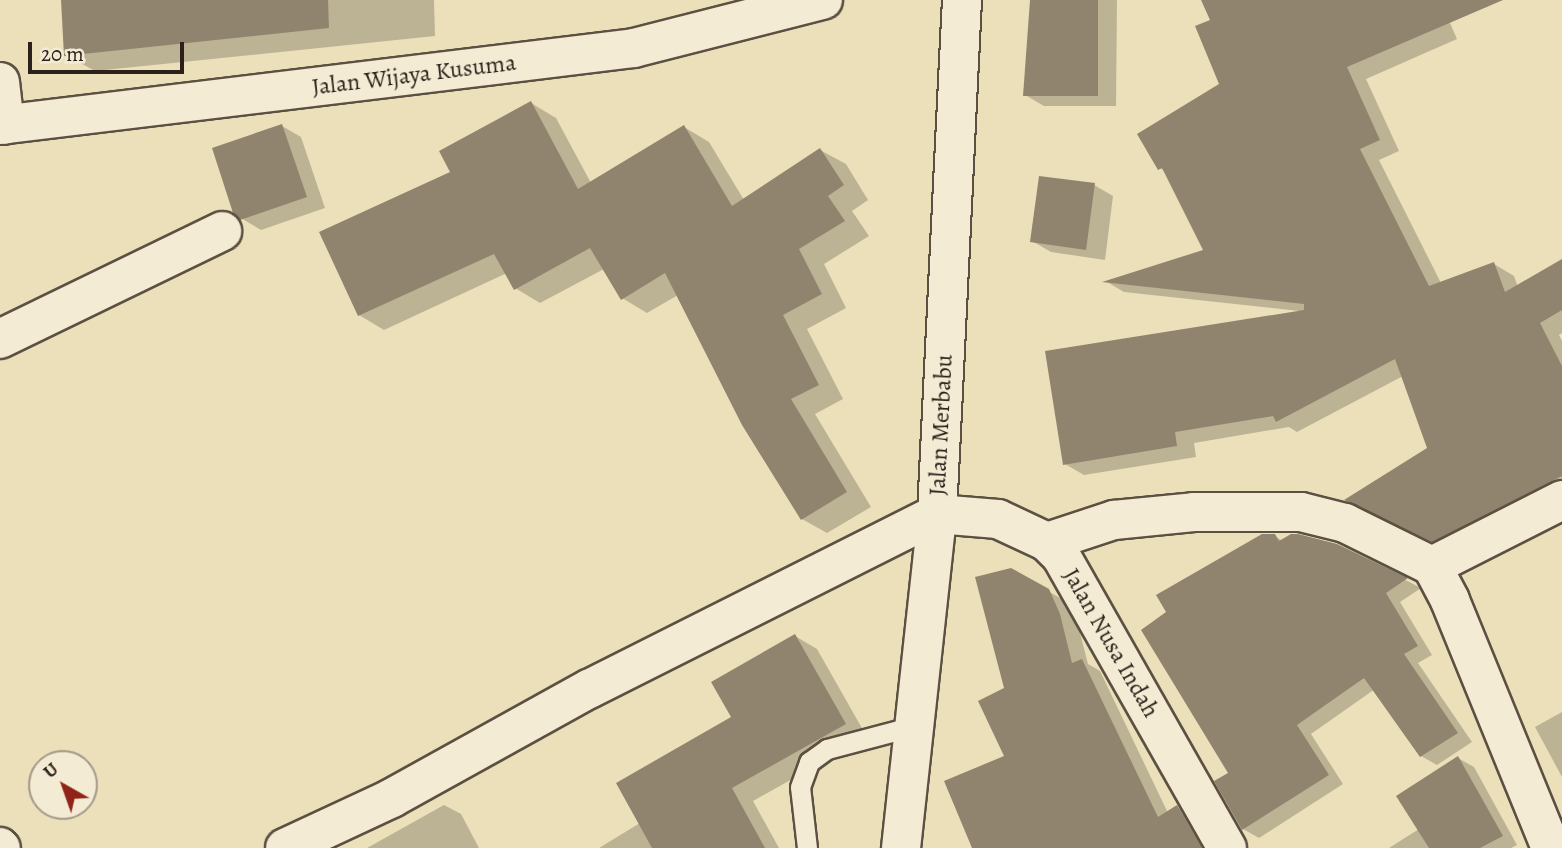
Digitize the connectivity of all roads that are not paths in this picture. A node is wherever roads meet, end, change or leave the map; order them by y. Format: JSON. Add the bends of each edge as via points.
{"nodes":[{"id":1,"x":823,"y":0,"type":"edge"},
{"id":2,"x":961,"y":0,"type":"edge"},
{"id":3,"x":0,"y":82,"type":"edge"},
{"id":4,"x":2,"y":125,"type":"edge"},
{"id":5,"x":222,"y":231,"type":"dead end"},
{"id":6,"x":0,"y":339,"type":"edge"},
{"id":7,"x":1562,"y":500,"type":"edge"},
{"id":8,"x":937,"y":514,"type":"junction"},
{"id":9,"x":1047,"y":542,"type":"junction"},
{"id":10,"x":1432,"y":566,"type":"junction"},
{"id":11,"x":914,"y":726,"type":"junction"},
{"id":12,"x":285,"y":848,"type":"edge"},
{"id":13,"x":807,"y":848,"type":"edge"},
{"id":14,"x":901,"y":848,"type":"edge"},
{"id":15,"x":1227,"y":848,"type":"edge"},
{"id":16,"x":1551,"y":848,"type":"edge"}],
"edges":[{"from":1,"to":4,"type":"street","name":"Jalan Wijaya Kusuma","via":[[634,48]]},
{"from":2,"to":8,"type":"street","name":"Jalan Merbabu"},
{"from":3,"to":4,"type":"street"},
{"from":5,"to":6,"type":"street"},
{"from":7,"to":10,"type":"street"},
{"from":8,"to":9,"type":"street","name":"Jalan Nusa Indah","via":[[998,519]]},
{"from":8,"to":11,"type":"street","name":"Jalan Merbabu"},
{"from":8,"to":12,"type":"street","via":[[589,688],[392,798]]},
{"from":9,"to":10,"type":"street","via":[[1114,520],[1194,512],[1301,512],[1345,523]]},
{"from":9,"to":15,"type":"street","name":"Jalan Nusa Indah","via":[[1075,576]]},
{"from":10,"to":16,"type":"street"},
{"from":11,"to":13,"type":"lane","via":[[827,749],[809,762],[800,788]]},
{"from":11,"to":14,"type":"street","name":"Jalan Merbabu"}]}
